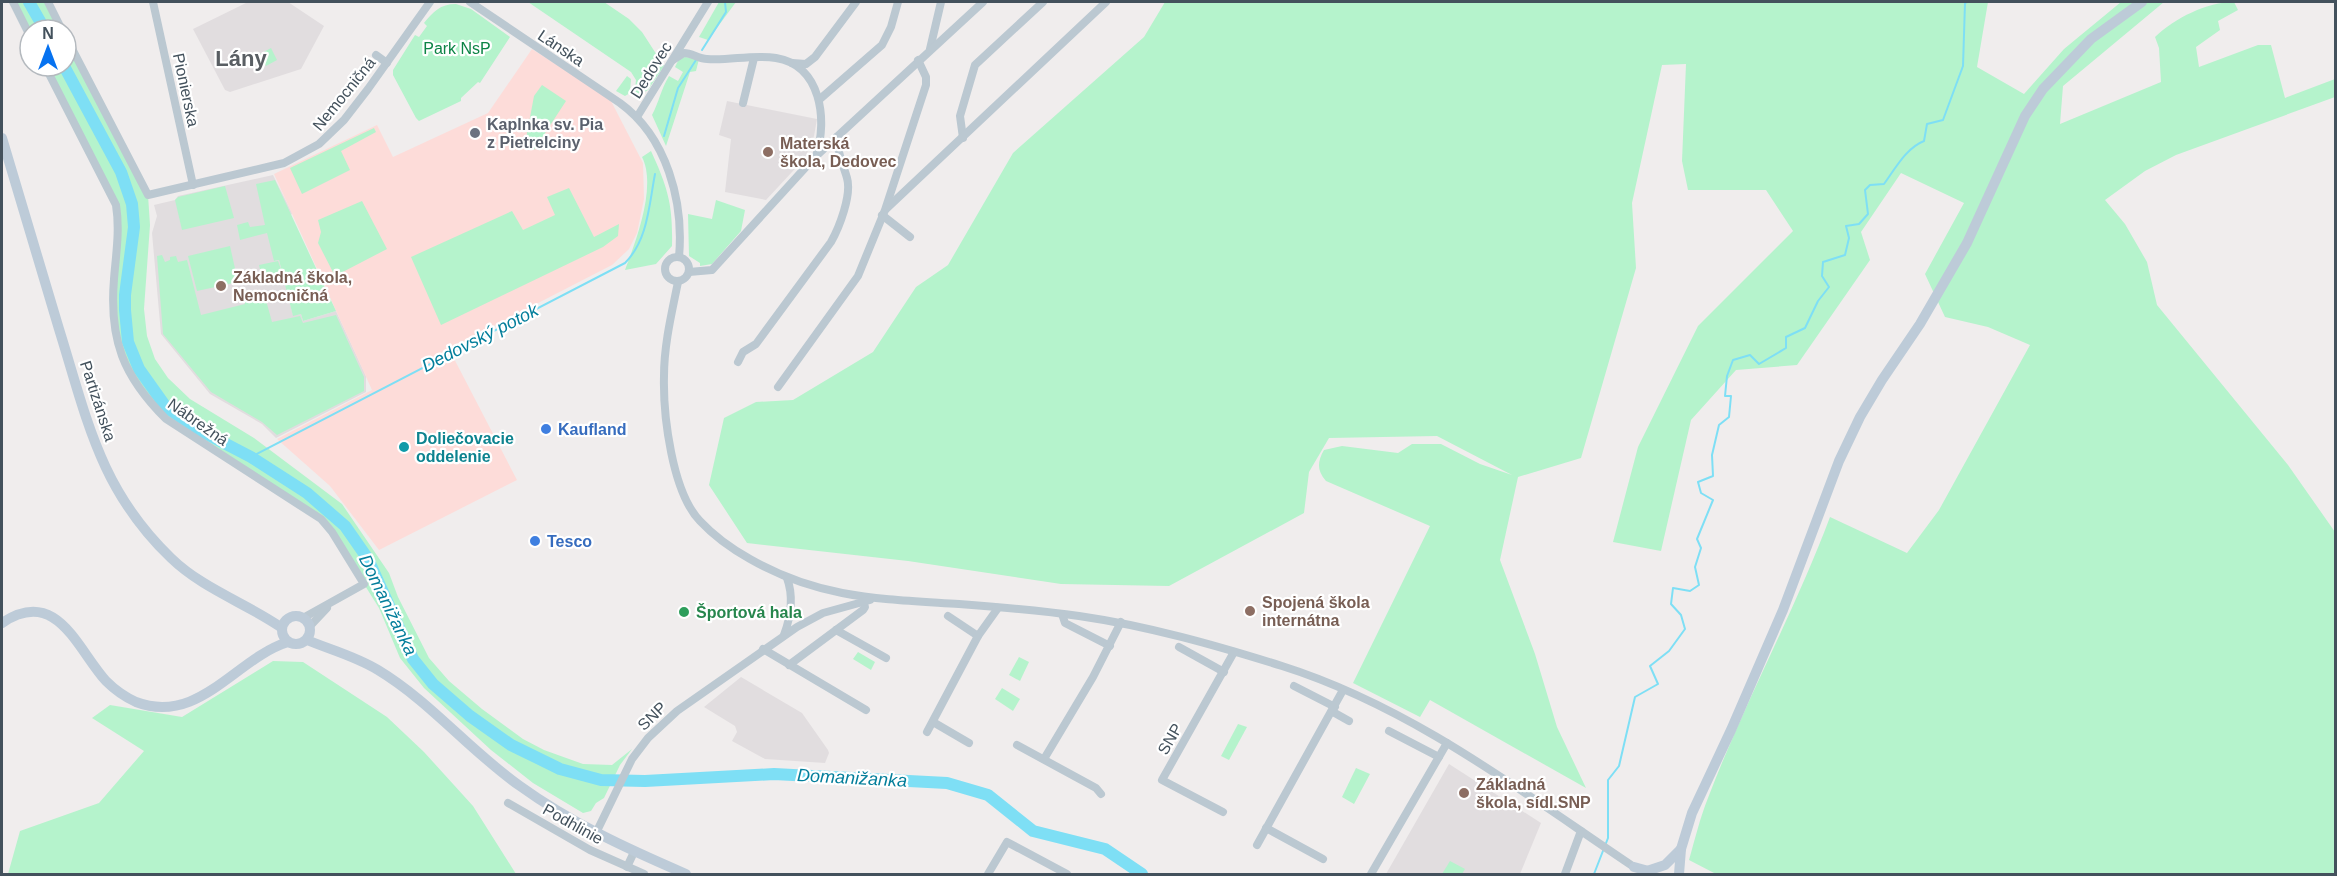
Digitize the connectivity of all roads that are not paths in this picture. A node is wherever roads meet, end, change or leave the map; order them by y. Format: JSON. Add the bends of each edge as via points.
{"nodes":[{"id":1,"x":13,"y":2,"type":"edge"},
{"id":2,"x":48,"y":2,"type":"edge"},
{"id":3,"x":430,"y":2,"type":"edge"},
{"id":4,"x":470,"y":2,"type":"edge"},
{"id":5,"x":708,"y":2,"type":"edge"},
{"id":6,"x":856,"y":2,"type":"edge"},
{"id":7,"x":898,"y":2,"type":"edge"},
{"id":8,"x":940,"y":2,"type":"edge"},
{"id":9,"x":983,"y":2,"type":"edge"},
{"id":10,"x":1043,"y":2,"type":"edge"},
{"id":11,"x":1106,"y":2,"type":"edge"},
{"id":12,"x":2142,"y":2,"type":"edge"},
{"id":13,"x":156,"y":5,"type":"edge"},
{"id":14,"x":21,"y":18,"type":"edge"},
{"id":15,"x":57,"y":18,"type":"edge"},
{"id":16,"x":929,"y":50,"type":"junction"},
{"id":17,"x":376,"y":55,"type":"dead end"},
{"id":18,"x":815,"y":57,"type":"junction"},
{"id":19,"x":754,"y":58,"type":"junction"},
{"id":20,"x":78,"y":60,"type":"edge"},
{"id":21,"x":673,"y":60,"type":"junction"},
{"id":22,"x":918,"y":60,"type":"junction"},
{"id":23,"x":387,"y":63,"type":"junction"},
{"id":24,"x":792,"y":63,"type":"junction"},
{"id":25,"x":51,"y":78,"type":"edge"},
{"id":26,"x":814,"y":86,"type":"junction"},
{"id":27,"x":820,"y":99,"type":"junction"},
{"id":28,"x":743,"y":103,"type":"dead end"},
{"id":29,"x":637,"y":117,"type":"junction"},
{"id":30,"x":837,"y":137,"type":"junction"},
{"id":31,"x":2,"y":138,"type":"edge"},
{"id":32,"x":963,"y":138,"type":"junction"},
{"id":33,"x":815,"y":157,"type":"junction"},
{"id":34,"x":895,"y":180,"type":"junction"},
{"id":35,"x":193,"y":185,"type":"junction"},
{"id":36,"x":907,"y":189,"type":"junction"},
{"id":37,"x":883,"y":212,"type":"junction"},
{"id":38,"x":910,"y":237,"type":"dead end"},
{"id":39,"x":680,"y":257,"type":"junction"},
{"id":40,"x":689,"y":272,"type":"junction"},
{"id":41,"x":678,"y":282,"type":"junction"},
{"id":42,"x":738,"y":362,"type":"dead end"},
{"id":43,"x":778,"y":387,"type":"dead end"},
{"id":44,"x":787,"y":578,"type":"junction"},
{"id":45,"x":876,"y":599,"type":"junction"},
{"id":46,"x":863,"y":602,"type":"junction"},
{"id":47,"x":998,"y":608,"type":"junction"},
{"id":48,"x":1062,"y":614,"type":"junction"},
{"id":49,"x":948,"y":616,"type":"dead end"},
{"id":50,"x":1121,"y":622,"type":"junction"},
{"id":51,"x":2,"y":623,"type":"edge"},
{"id":52,"x":284,"y":626,"type":"junction"},
{"id":53,"x":307,"y":629,"type":"junction"},
{"id":54,"x":836,"y":630,"type":"junction"},
{"id":55,"x":784,"y":635,"type":"junction"},
{"id":56,"x":978,"y":636,"type":"junction"},
{"id":57,"x":288,"y":642,"type":"junction"},
{"id":58,"x":1110,"y":646,"type":"junction"},
{"id":59,"x":1179,"y":647,"type":"dead end"},
{"id":60,"x":763,"y":649,"type":"junction"},
{"id":61,"x":1234,"y":651,"type":"junction"},
{"id":62,"x":886,"y":658,"type":"dead end"},
{"id":63,"x":256,"y":659,"type":"junction"},
{"id":64,"x":789,"y":665,"type":"junction"},
{"id":65,"x":1224,"y":672,"type":"junction"},
{"id":66,"x":1294,"y":686,"type":"dead end"},
{"id":67,"x":1344,"y":690,"type":"junction"},
{"id":68,"x":866,"y":710,"type":"dead end"},
{"id":69,"x":1334,"y":710,"type":"junction"},
{"id":70,"x":1349,"y":721,"type":"dead end"},
{"id":71,"x":933,"y":722,"type":"junction"},
{"id":72,"x":1389,"y":731,"type":"dead end"},
{"id":73,"x":927,"y":732,"type":"dead end"},
{"id":74,"x":1447,"y":742,"type":"junction"},
{"id":75,"x":969,"y":743,"type":"dead end"},
{"id":76,"x":1017,"y":745,"type":"dead end"},
{"id":77,"x":1439,"y":757,"type":"junction"},
{"id":78,"x":1044,"y":759,"type":"junction"},
{"id":79,"x":1101,"y":794,"type":"dead end"},
{"id":80,"x":508,"y":803,"type":"dead end"},
{"id":81,"x":1223,"y":813,"type":"dead end"},
{"id":82,"x":1266,"y":828,"type":"junction"},
{"id":83,"x":1581,"y":831,"type":"junction"},
{"id":84,"x":596,"y":833,"type":"junction"},
{"id":85,"x":1257,"y":846,"type":"dead end"},
{"id":86,"x":1681,"y":849,"type":"junction"},
{"id":87,"x":633,"y":852,"type":"junction"},
{"id":88,"x":1323,"y":859,"type":"dead end"},
{"id":89,"x":627,"y":867,"type":"junction"},
{"id":90,"x":1634,"y":867,"type":"joint"},
{"id":91,"x":1646,"y":873,"type":"edge"},
{"id":92,"x":644,"y":874,"type":"edge"},
{"id":93,"x":686,"y":874,"type":"edge"},
{"id":94,"x":988,"y":874,"type":"edge"},
{"id":95,"x":1067,"y":874,"type":"edge"},
{"id":96,"x":1371,"y":874,"type":"edge"},
{"id":97,"x":1565,"y":874,"type":"edge"},
{"id":98,"x":1661,"y":874,"type":"edge"},
{"id":99,"x":1679,"y":874,"type":"edge"}],
"edges":[{"from":1,"to":14,"type":"street"},
{"from":2,"to":15,"type":"street"},
{"from":3,"to":23,"type":"street","name":"Nemocničná"},
{"from":4,"to":29,"type":"street","name":"Lánska"},
{"from":5,"to":21,"type":"street","name":"Dedovec"},
{"from":6,"to":18,"type":"street"},
{"from":7,"to":27,"type":"street","via":[[882,45]]},
{"from":8,"to":16,"type":"street"},
{"from":9,"to":16,"type":"street"},
{"from":10,"to":32,"type":"street","via":[[975,65],[960,116]]},
{"from":11,"to":32,"type":"street"},
{"from":12,"to":86,"type":"street","via":[[2091,39],[2043,89],[2025,116],[1967,243],[1860,417],[1839,461],[1778,621],[1692,813]]},
{"from":13,"to":35,"type":"street","name":"Pionierska"},
{"from":16,"to":22,"type":"street"},
{"from":17,"to":23,"type":"street"},
{"from":18,"to":24,"type":"street","via":[[806,64]]},
{"from":18,"to":26,"type":"street"},
{"from":19,"to":21,"type":"street","via":[[702,58],[689,53]]},
{"from":19,"to":24,"type":"street"},
{"from":19,"to":28,"type":"street"},
{"from":20,"to":35,"type":"street","name":"Nemocničná","via":[[148,195]]},
{"from":21,"to":29,"type":"street","name":"Dedovec"},
{"from":22,"to":30,"type":"street"},
{"from":22,"to":34,"type":"street","via":[[926,85]]},
{"from":23,"to":35,"type":"street","name":"Nemocničná","via":[[344,120],[320,144],[284,164]]},
{"from":24,"to":26,"type":"street"},
{"from":25,"to":53,"type":"street","name":"Nábrežná","via":[[116,205],[119,225],[113,312],[119,354],[144,398],[166,419],[321,519],[364,584],[332,603]]},
{"from":26,"to":27,"type":"street"},
{"from":27,"to":33,"type":"street","via":[[820,134]]},
{"from":29,"to":39,"type":"street","name":"Dedovec","via":[[672,180],[680,224]]},
{"from":30,"to":33,"type":"street"},
{"from":30,"to":42,"type":"street","via":[[837,151],[848,185],[837,231],[756,344],[742,352]]},
{"from":31,"to":52,"type":"street","name":"Partizánska","via":[[85,413],[112,485],[135,520],[181,567],[207,586]]},
{"from":32,"to":36,"type":"street"},
{"from":33,"to":40,"type":"street","via":[[712,270]]},
{"from":34,"to":36,"type":"street"},
{"from":34,"to":37,"type":"street"},
{"from":36,"to":37,"type":"street"},
{"from":37,"to":38,"type":"street"},
{"from":37,"to":43,"type":"street","via":[[858,276]]},
{"from":39,"to":40,"type":"street","via":[[688,263]]},
{"from":39,"to":41,"type":"street","via":[[669,260],[665,272]]},
{"from":40,"to":41,"type":"street"},
{"from":41,"to":44,"type":"street","name":"SNP","via":[[664,375],[675,469],[685,500],[700,522],[739,552]]},
{"from":44,"to":45,"type":"street","name":"SNP","via":[[828,592]]},
{"from":44,"to":55,"type":"street","via":[[791,603]]},
{"from":45,"to":46,"type":"street","name":"SNP"},
{"from":45,"to":47,"type":"street","name":"SNP"},
{"from":46,"to":54,"type":"street","via":[[865,607]]},
{"from":46,"to":55,"type":"street","name":"SNP","via":[[823,613]]},
{"from":47,"to":48,"type":"street","name":"SNP"},
{"from":47,"to":56,"type":"street"},
{"from":48,"to":50,"type":"street","name":"SNP"},
{"from":48,"to":58,"type":"street","via":[[1065,624]]},
{"from":49,"to":56,"type":"street"},
{"from":50,"to":58,"type":"street"},
{"from":50,"to":61,"type":"street","name":"SNP"},
{"from":51,"to":63,"type":"street","via":[[26,613],[55,618],[73,634],[112,687],[136,702],[156,706],[195,700]]},
{"from":52,"to":53,"type":"street","via":[[296,616]]},
{"from":52,"to":57,"type":"street"},
{"from":52,"to":63,"type":"street"},
{"from":53,"to":57,"type":"street","via":[[298,644]]},
{"from":53,"to":84,"type":"street","via":[[417,697],[518,785]]},
{"from":54,"to":62,"type":"street"},
{"from":54,"to":64,"type":"street"},
{"from":55,"to":60,"type":"street","name":"SNP"},
{"from":56,"to":71,"type":"street"},
{"from":57,"to":63,"type":"street"},
{"from":58,"to":78,"type":"street"},
{"from":59,"to":65,"type":"street"},
{"from":60,"to":64,"type":"street"},
{"from":60,"to":84,"type":"street","name":"SNP","via":[[677,711],[648,738],[627,767]]},
{"from":61,"to":65,"type":"street","name":"SNP"},
{"from":61,"to":67,"type":"street","name":"SNP"},
{"from":64,"to":68,"type":"street"},
{"from":65,"to":81,"type":"street","name":"SNP","via":[[1162,780]]},
{"from":66,"to":69,"type":"street"},
{"from":67,"to":69,"type":"street"},
{"from":67,"to":74,"type":"street","name":"SNP"},
{"from":69,"to":70,"type":"street"},
{"from":69,"to":82,"type":"street"},
{"from":71,"to":73,"type":"street"},
{"from":71,"to":75,"type":"street"},
{"from":72,"to":77,"type":"street"},
{"from":74,"to":77,"type":"street"},
{"from":74,"to":83,"type":"street","name":"SNP"},
{"from":76,"to":78,"type":"street"},
{"from":77,"to":96,"type":"street"},
{"from":78,"to":79,"type":"street"},
{"from":80,"to":89,"type":"street","name":"Podhlinie"},
{"from":82,"to":85,"type":"street"},
{"from":82,"to":88,"type":"street"},
{"from":83,"to":90,"type":"street","name":"SNP"},
{"from":83,"to":97,"type":"street"},
{"from":84,"to":87,"type":"street"},
{"from":86,"to":91,"type":"street","via":[[1665,865]]},
{"from":86,"to":99,"type":"street"},
{"from":87,"to":89,"type":"street"},
{"from":87,"to":93,"type":"street"},
{"from":89,"to":92,"type":"street","name":"Podhlinie"},
{"from":90,"to":91,"type":"street"},
{"from":91,"to":98,"type":"street"},
{"from":94,"to":95,"type":"street","via":[[1007,842]]}]}
